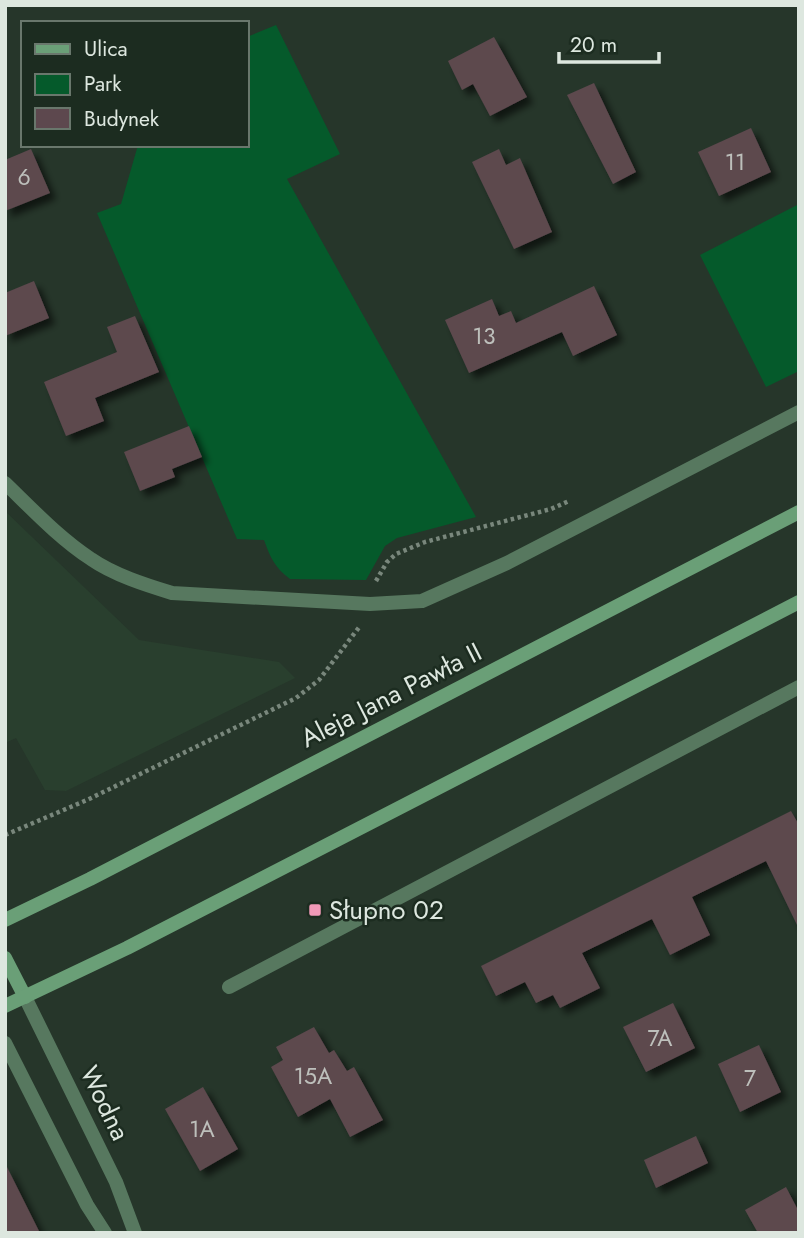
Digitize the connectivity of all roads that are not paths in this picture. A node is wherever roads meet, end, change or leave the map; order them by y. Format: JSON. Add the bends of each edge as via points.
{"nodes":[{"id":1,"x":799,"y":412,"type":"edge"},
{"id":2,"x":5,"y":483,"type":"edge"},
{"id":3,"x":799,"y":512,"type":"edge"},
{"id":4,"x":799,"y":602,"type":"edge"},
{"id":5,"x":799,"y":687,"type":"edge"},
{"id":6,"x":5,"y":920,"type":"edge"},
{"id":7,"x":5,"y":958,"type":"edge"},
{"id":8,"x":229,"y":987,"type":"dead end"},
{"id":9,"x":25,"y":997,"type":"junction"},
{"id":10,"x":5,"y":1006,"type":"edge"},
{"id":11,"x":5,"y":1043,"type":"edge"},
{"id":12,"x":105,"y":1233,"type":"edge"},
{"id":13,"x":135,"y":1233,"type":"edge"}],
"edges":[{"from":1,"to":2,"type":"street","via":[[422,601],[370,604],[172,593],[93,561]]},
{"from":3,"to":6,"type":"main road","name":"Aleja Jana Pawła II"},
{"from":4,"to":9,"type":"main road"},
{"from":5,"to":8,"type":"street"},
{"from":7,"to":9,"type":"main road"},
{"from":9,"to":10,"type":"main road"},
{"from":9,"to":13,"type":"street","name":"Wodna","via":[[117,1182]]},
{"from":11,"to":12,"type":"street"}]}
